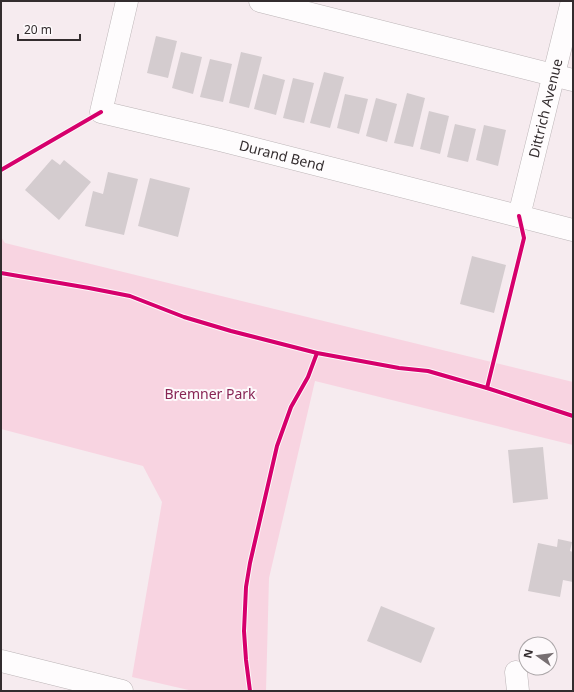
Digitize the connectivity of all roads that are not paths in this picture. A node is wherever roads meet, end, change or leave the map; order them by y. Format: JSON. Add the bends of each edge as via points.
{"nodes":[{"id":1,"x":127,"y":1,"type":"edge"},
{"id":2,"x":260,"y":1,"type":"edge"},
{"id":3,"x":572,"y":1,"type":"edge"},
{"id":4,"x":563,"y":78,"type":"edge"},
{"id":5,"x":520,"y":216,"type":"junction"},
{"id":6,"x":573,"y":230,"type":"edge"},
{"id":7,"x":1,"y":661,"type":"edge"},
{"id":8,"x":122,"y":691,"type":"edge"}],
"edges":[{"from":1,"to":5,"type":"street","name":"Durand Bend","via":[[101,112]]},
{"from":2,"to":4,"type":"street"},
{"from":3,"to":4,"type":"street","name":"Dittrich Avenue"},
{"from":4,"to":5,"type":"street","name":"Dittrich Avenue"},
{"from":5,"to":6,"type":"street","name":"Durand Bend"},
{"from":7,"to":8,"type":"street"}]}
